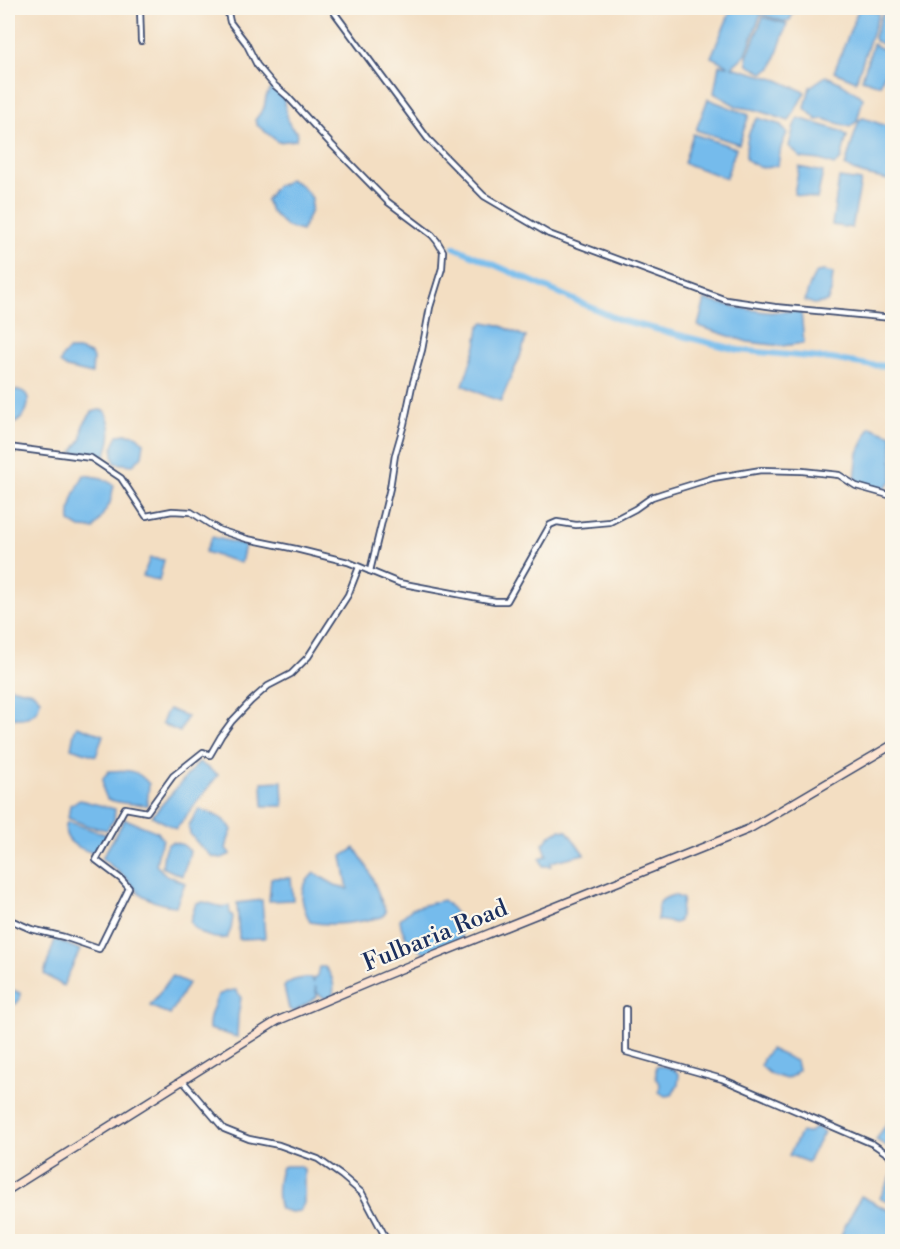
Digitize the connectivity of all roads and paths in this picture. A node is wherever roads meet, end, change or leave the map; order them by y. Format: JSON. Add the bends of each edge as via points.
{"nodes":[{"id":1,"x":140,"y":8,"type":"edge"},
{"id":2,"x":227,"y":8,"type":"edge"},
{"id":3,"x":331,"y":8,"type":"edge"},
{"id":4,"x":141,"y":41,"type":"dead end"},
{"id":5,"x":892,"y":318,"type":"edge"},
{"id":6,"x":8,"y":447,"type":"edge"},
{"id":7,"x":892,"y":496,"type":"edge"},
{"id":8,"x":359,"y":567,"type":"junction"},
{"id":9,"x":370,"y":572,"type":"junction"},
{"id":10,"x":892,"y":745,"type":"edge"},
{"id":11,"x":8,"y":918,"type":"edge"},
{"id":12,"x":626,"y":1009,"type":"dead end"},
{"id":13,"x":182,"y":1080,"type":"junction"},
{"id":14,"x":892,"y":1157,"type":"edge"},
{"id":15,"x":8,"y":1190,"type":"edge"},
{"id":16,"x":388,"y":1242,"type":"edge"}],
"edges":[{"from":1,"to":4,"type":"street"},
{"from":2,"to":9,"type":"street","via":[[230,22],[273,84],[388,202],[432,235],[443,251]]},
{"from":3,"to":5,"type":"street","via":[[428,139],[484,196],[549,234],[726,300]]},
{"from":6,"to":8,"type":"street","via":[[91,458],[121,478],[146,516],[191,512],[219,530]]},
{"from":7,"to":9,"type":"street","via":[[856,486],[839,475],[802,471],[761,470],[713,478],[652,497],[610,522],[550,525],[507,601],[399,583]]},
{"from":8,"to":9,"type":"street"},
{"from":8,"to":11,"type":"street","via":[[348,596],[308,657],[291,674],[251,701],[232,721],[210,755],[203,752],[173,776],[147,812],[125,808],[96,860],[129,888],[99,949],[30,929]]},
{"from":10,"to":13,"type":"main road","name":"Fulbaria Road","via":[[749,829],[277,1021]]},
{"from":12,"to":14,"type":"street","via":[[626,1052],[722,1079],[873,1144]]},
{"from":13,"to":15,"type":"main road","name":"Fulbaria Road"},
{"from":13,"to":16,"type":"street","via":[[225,1129],[318,1159],[342,1176],[362,1193]]}]}
